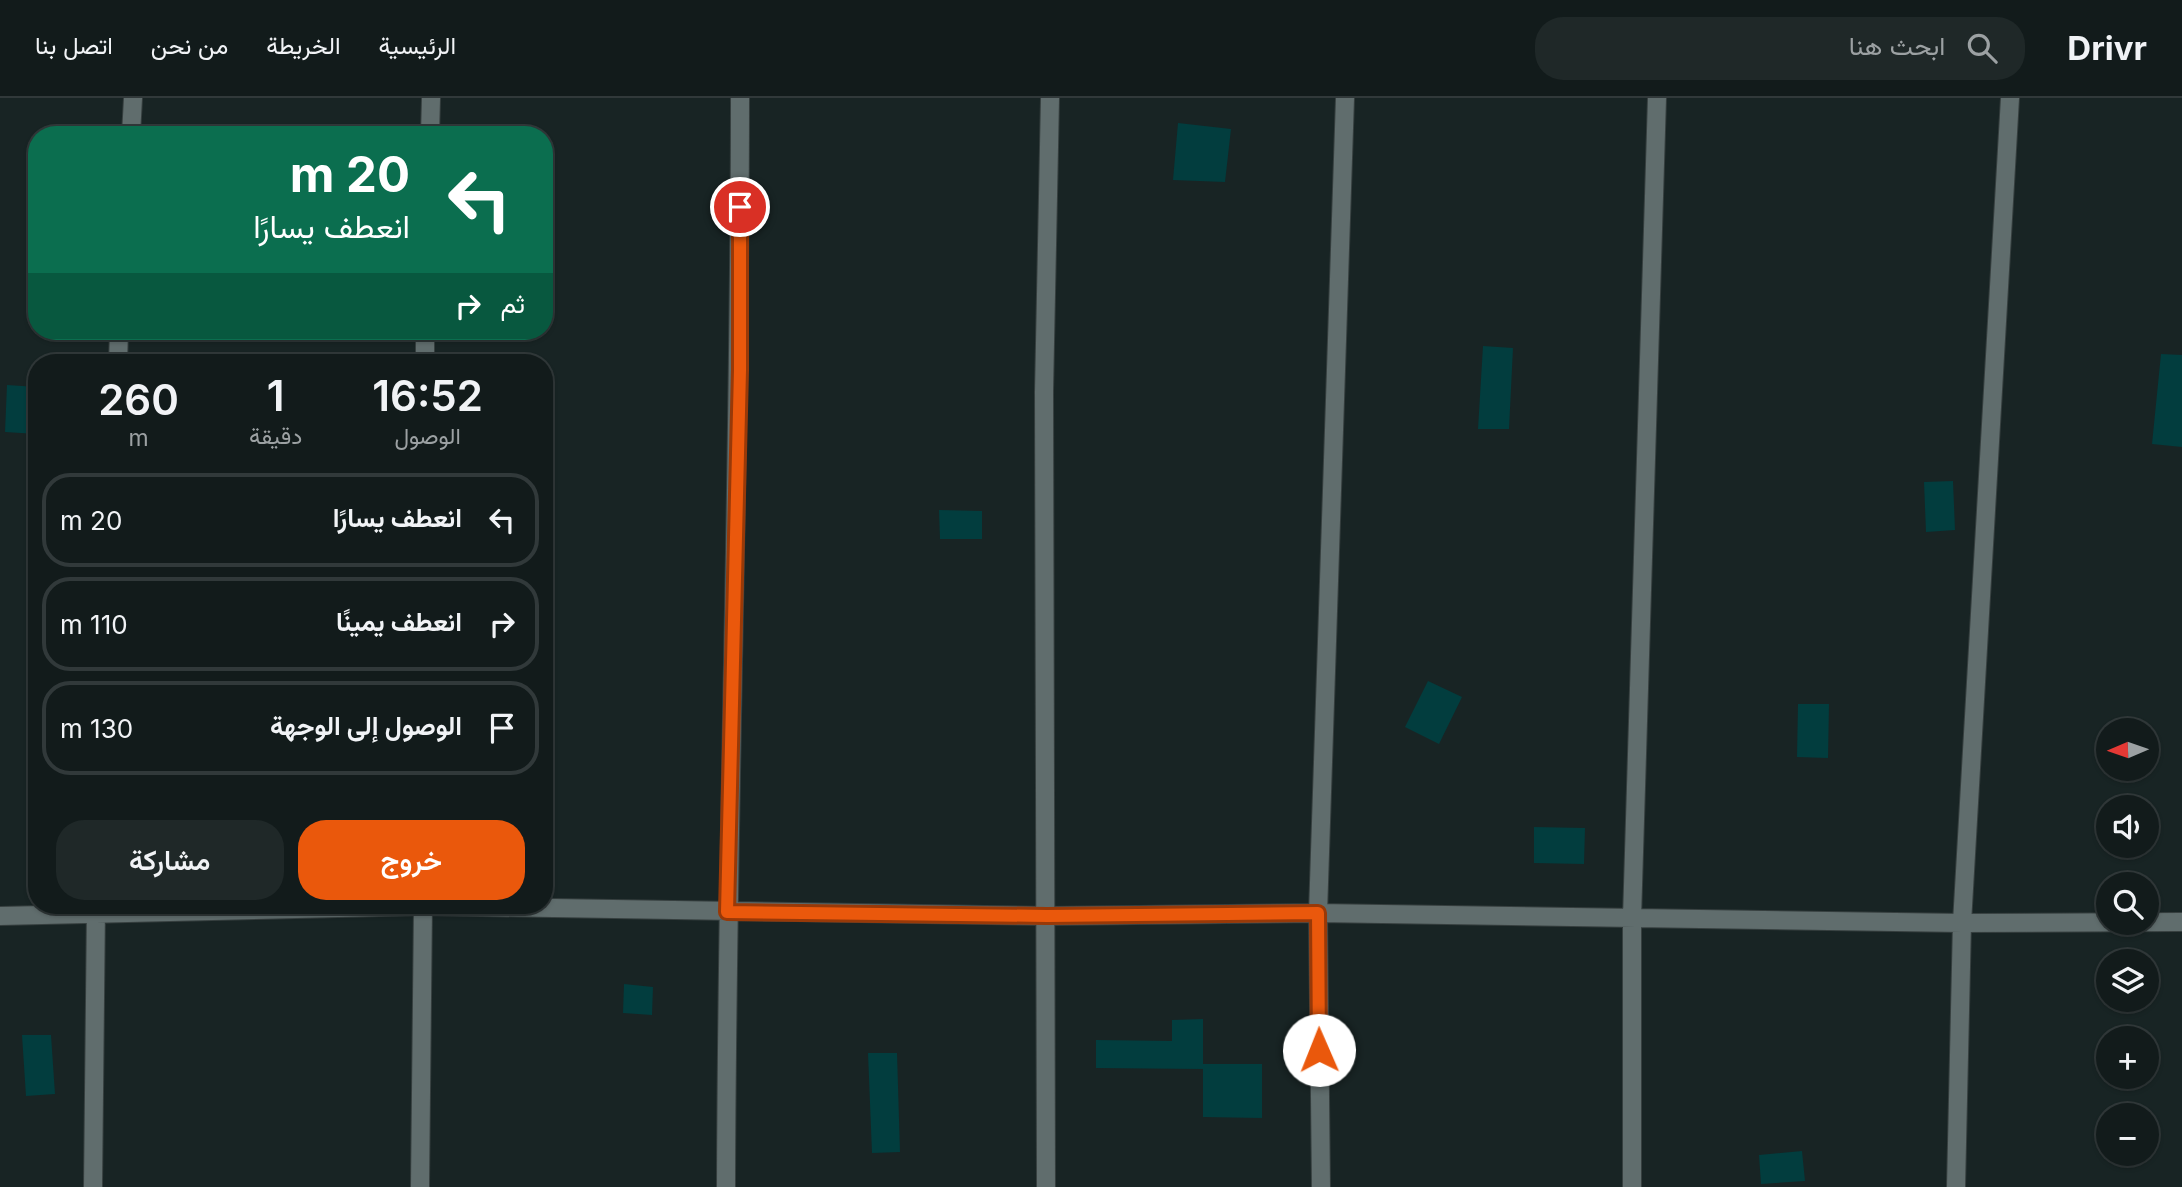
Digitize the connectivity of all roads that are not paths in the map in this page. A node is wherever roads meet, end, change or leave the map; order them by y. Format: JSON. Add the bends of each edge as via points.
{"nodes":[{"id":1,"x":133,"y":98,"type":"edge"},
{"id":2,"x":431,"y":98,"type":"edge"},
{"id":3,"x":740,"y":98,"type":"edge"},
{"id":4,"x":1050,"y":98,"type":"edge"},
{"id":5,"x":1345,"y":98,"type":"edge"},
{"id":6,"x":1657,"y":98,"type":"edge"},
{"id":7,"x":2010,"y":98,"type":"edge"},
{"id":8,"x":131,"y":126,"type":"edge"},
{"id":9,"x":430,"y":126,"type":"edge"},
{"id":10,"x":553,"y":908,"type":"edge"},
{"id":11,"x":727,"y":912,"type":"junction"},
{"id":12,"x":1318,"y":913,"type":"junction"},
{"id":13,"x":32,"y":914,"type":"edge"},
{"id":14,"x":96,"y":914,"type":"edge"},
{"id":15,"x":423,"y":914,"type":"edge"},
{"id":16,"x":0,"y":916,"type":"edge"},
{"id":17,"x":1047,"y":916,"type":"junction"},
{"id":18,"x":1632,"y":918,"type":"junction"},
{"id":19,"x":2182,"y":922,"type":"edge"},
{"id":20,"x":1962,"y":923,"type":"junction"},
{"id":21,"x":93,"y":1187,"type":"edge"},
{"id":22,"x":419,"y":1187,"type":"edge"},
{"id":23,"x":726,"y":1187,"type":"edge"},
{"id":24,"x":1046,"y":1187,"type":"edge"},
{"id":25,"x":1321,"y":1187,"type":"edge"},
{"id":26,"x":1632,"y":1187,"type":"edge"},
{"id":27,"x":1956,"y":1187,"type":"edge"}],
"edges":[{"from":1,"to":8,"type":"street"},
{"from":2,"to":9,"type":"street"},
{"from":3,"to":11,"type":"street","via":[[740,384]]},
{"from":4,"to":17,"type":"street","via":[[1044,392]]},
{"from":5,"to":12,"type":"street"},
{"from":6,"to":18,"type":"street"},
{"from":7,"to":20,"type":"street"},
{"from":10,"to":11,"type":"street"},
{"from":11,"to":17,"type":"street"},
{"from":11,"to":23,"type":"street"},
{"from":12,"to":17,"type":"street"},
{"from":12,"to":18,"type":"street"},
{"from":12,"to":25,"type":"street"},
{"from":13,"to":16,"type":"street"},
{"from":14,"to":21,"type":"street"},
{"from":15,"to":22,"type":"street"},
{"from":17,"to":24,"type":"street"},
{"from":18,"to":20,"type":"street"},
{"from":18,"to":26,"type":"street"},
{"from":19,"to":20,"type":"street"},
{"from":20,"to":27,"type":"street"}]}
